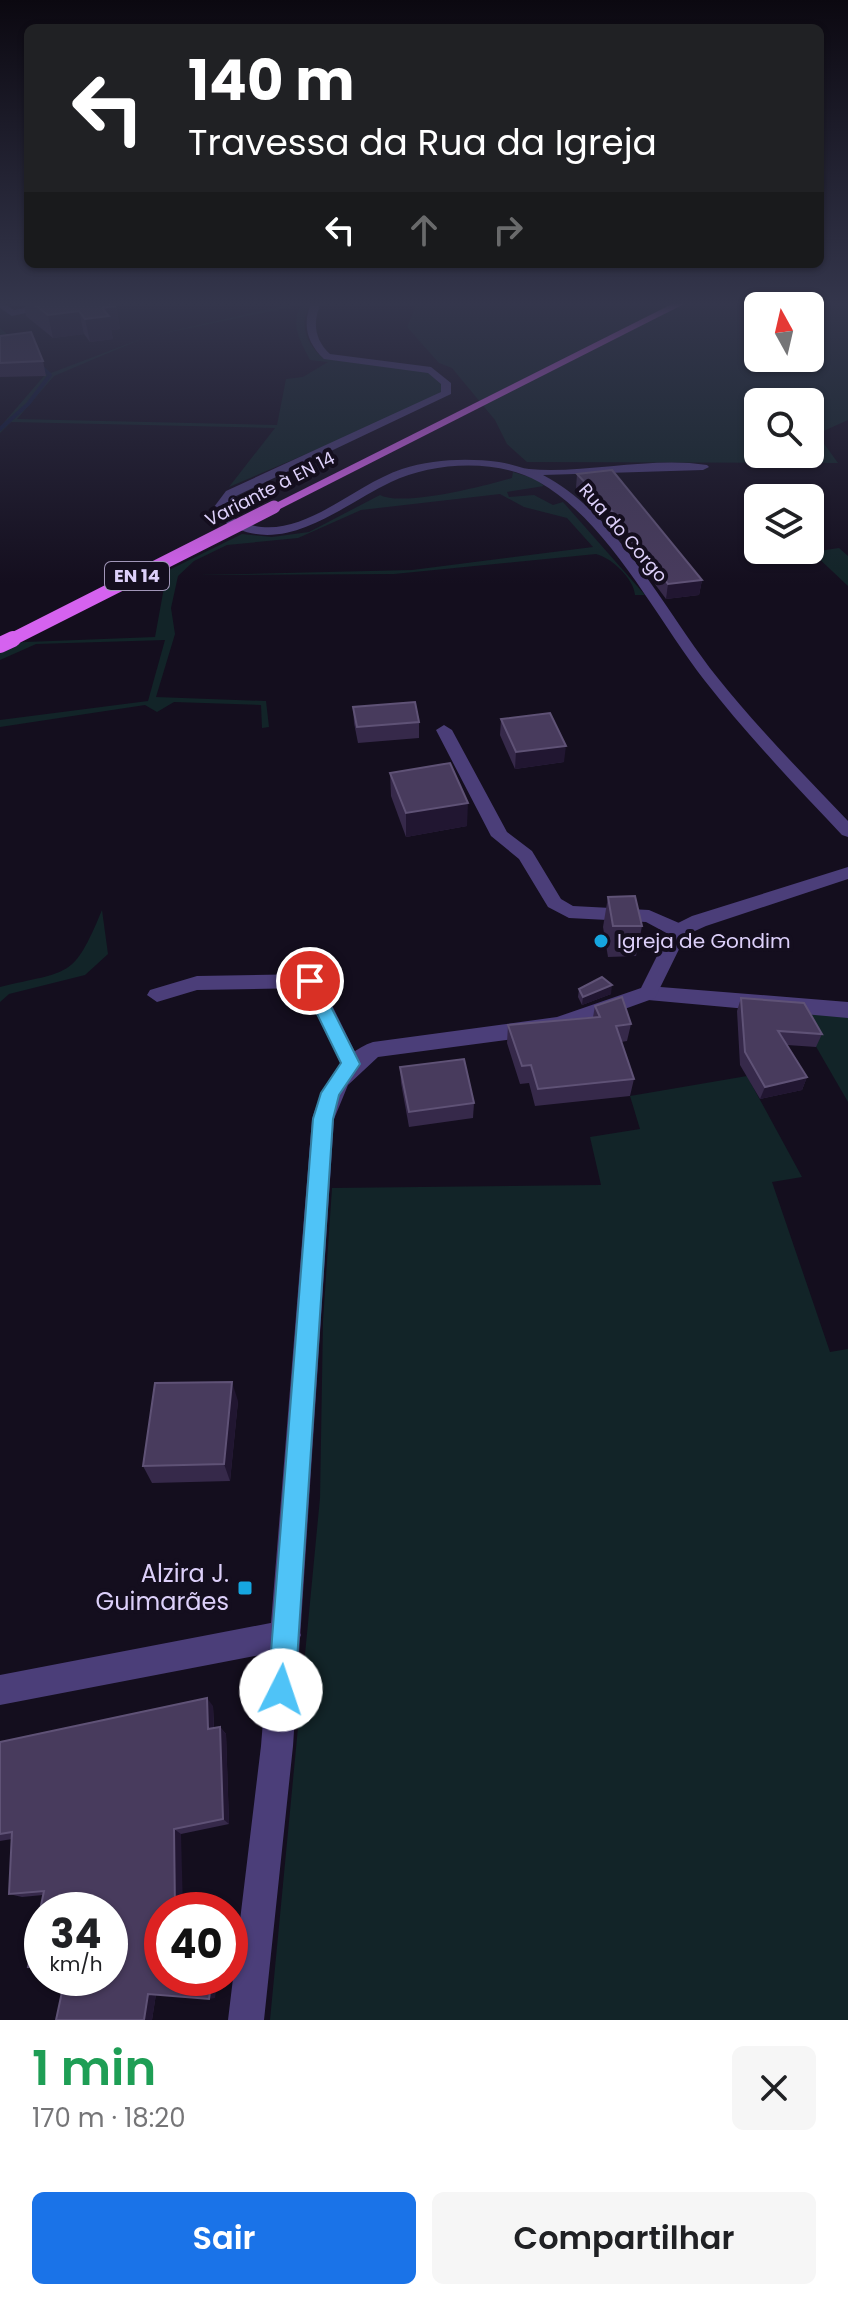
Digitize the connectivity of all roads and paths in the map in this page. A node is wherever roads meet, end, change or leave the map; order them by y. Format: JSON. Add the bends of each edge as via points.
{"nodes":[{"id":1,"x":443,"y":395,"type":"edge"},
{"id":2,"x":497,"y":395,"type":"edge"},
{"id":3,"x":703,"y":467,"type":"dead end"},
{"id":4,"x":530,"y":472,"type":"junction"},
{"id":5,"x":0,"y":645,"type":"edge"},
{"id":6,"x":444,"y":730,"type":"dead end"},
{"id":7,"x":848,"y":831,"type":"edge"},
{"id":8,"x":848,"y":873,"type":"edge"},
{"id":9,"x":679,"y":931,"type":"junction"},
{"id":10,"x":648,"y":993,"type":"junction"},
{"id":11,"x":157,"y":995,"type":"dead end"},
{"id":12,"x":848,"y":1010,"type":"edge"},
{"id":13,"x":351,"y":1064,"type":"junction"},
{"id":14,"x":286,"y":1635,"type":"junction"},
{"id":15,"x":0,"y":1690,"type":"edge"},
{"id":16,"x":246,"y":2020,"type":"edge"}],
"edges":[{"from":1,"to":4,"type":"street","name":"Rua do Corgo","via":[[230,494],[220,507],[225,518],[257,530],[308,524],[404,472],[428,466],[487,464]]},
{"from":2,"to":5,"type":"main road","name":"Variante à EN 14","number":"EN 14","bridge":true},
{"from":3,"to":4,"type":"street"},
{"from":4,"to":7,"type":"street","name":"Rua do Corgo","via":[[576,503],[649,591],[711,679]]},
{"from":6,"to":9,"type":"street","via":[[500,836],[526,855],[554,903],[569,912],[649,916]]},
{"from":8,"to":9,"type":"street"},
{"from":9,"to":10,"type":"street"},
{"from":10,"to":12,"type":"street"},
{"from":10,"to":13,"type":"street","via":[[558,1025],[373,1050]]},
{"from":11,"to":13,"type":"street","via":[[197,983],[310,981]]},
{"from":13,"to":14,"type":"street","via":[[330,1093],[323,1119]]},
{"from":14,"to":15,"type":"street"},
{"from":14,"to":16,"type":"street"}]}
